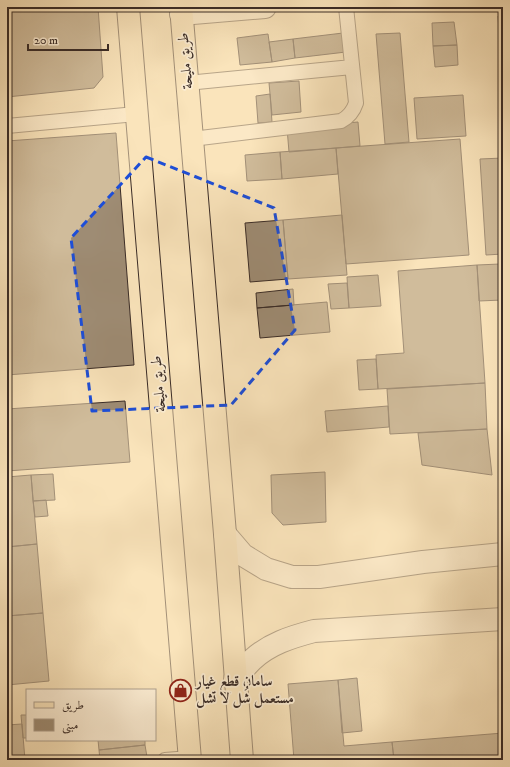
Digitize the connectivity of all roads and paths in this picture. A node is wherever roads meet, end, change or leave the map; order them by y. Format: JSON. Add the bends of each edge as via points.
{"nodes":[{"id":1,"x":128,"y":7,"type":"edge"},
{"id":2,"x":265,"y":7,"type":"edge"},
{"id":3,"x":346,"y":7,"type":"edge"},
{"id":4,"x":181,"y":11,"type":"edge"},
{"id":5,"x":352,"y":67,"type":"junction"},
{"id":6,"x":187,"y":83,"type":"junction"},
{"id":7,"x":136,"y":114,"type":"junction"},
{"id":8,"x":7,"y":126,"type":"edge"},
{"id":9,"x":192,"y":139,"type":"junction"},
{"id":10,"x":225,"y":534,"type":"junction"},
{"id":11,"x":503,"y":554,"type":"edge"},
{"id":12,"x":503,"y":619,"type":"edge"},
{"id":13,"x":235,"y":679,"type":"junction"},
{"id":14,"x":190,"y":759,"type":"edge"},
{"id":15,"x":165,"y":760,"type":"edge"},
{"id":16,"x":242,"y":760,"type":"edge"}],
"edges":[{"from":1,"to":7,"type":"main road","name":"طريق مليحة"},
{"from":2,"to":4,"type":"street"},
{"from":3,"to":5,"type":"lane"},
{"from":4,"to":6,"type":"main road","name":"طريق مليحة"},
{"from":5,"to":6,"type":"lane"},
{"from":5,"to":9,"type":"lane","via":[[356,103],[353,111],[341,121]]},
{"from":6,"to":9,"type":"main road","name":"طريق مليحة"},
{"from":7,"to":8,"type":"lane"},
{"from":7,"to":14,"type":"main road","name":"طريق مليحة"},
{"from":9,"to":10,"type":"main road","name":"طريق مليحة"},
{"from":10,"to":11,"type":"street","via":[[243,555],[266,569],[292,577],[319,577]]},
{"from":10,"to":13,"type":"main road","name":"طريق مليحة"},
{"from":12,"to":13,"type":"street","via":[[314,631],[291,637],[270,647],[252,660]]},
{"from":13,"to":16,"type":"main road","name":"طريق مليحة"},
{"from":14,"to":15,"type":"lane"}]}
